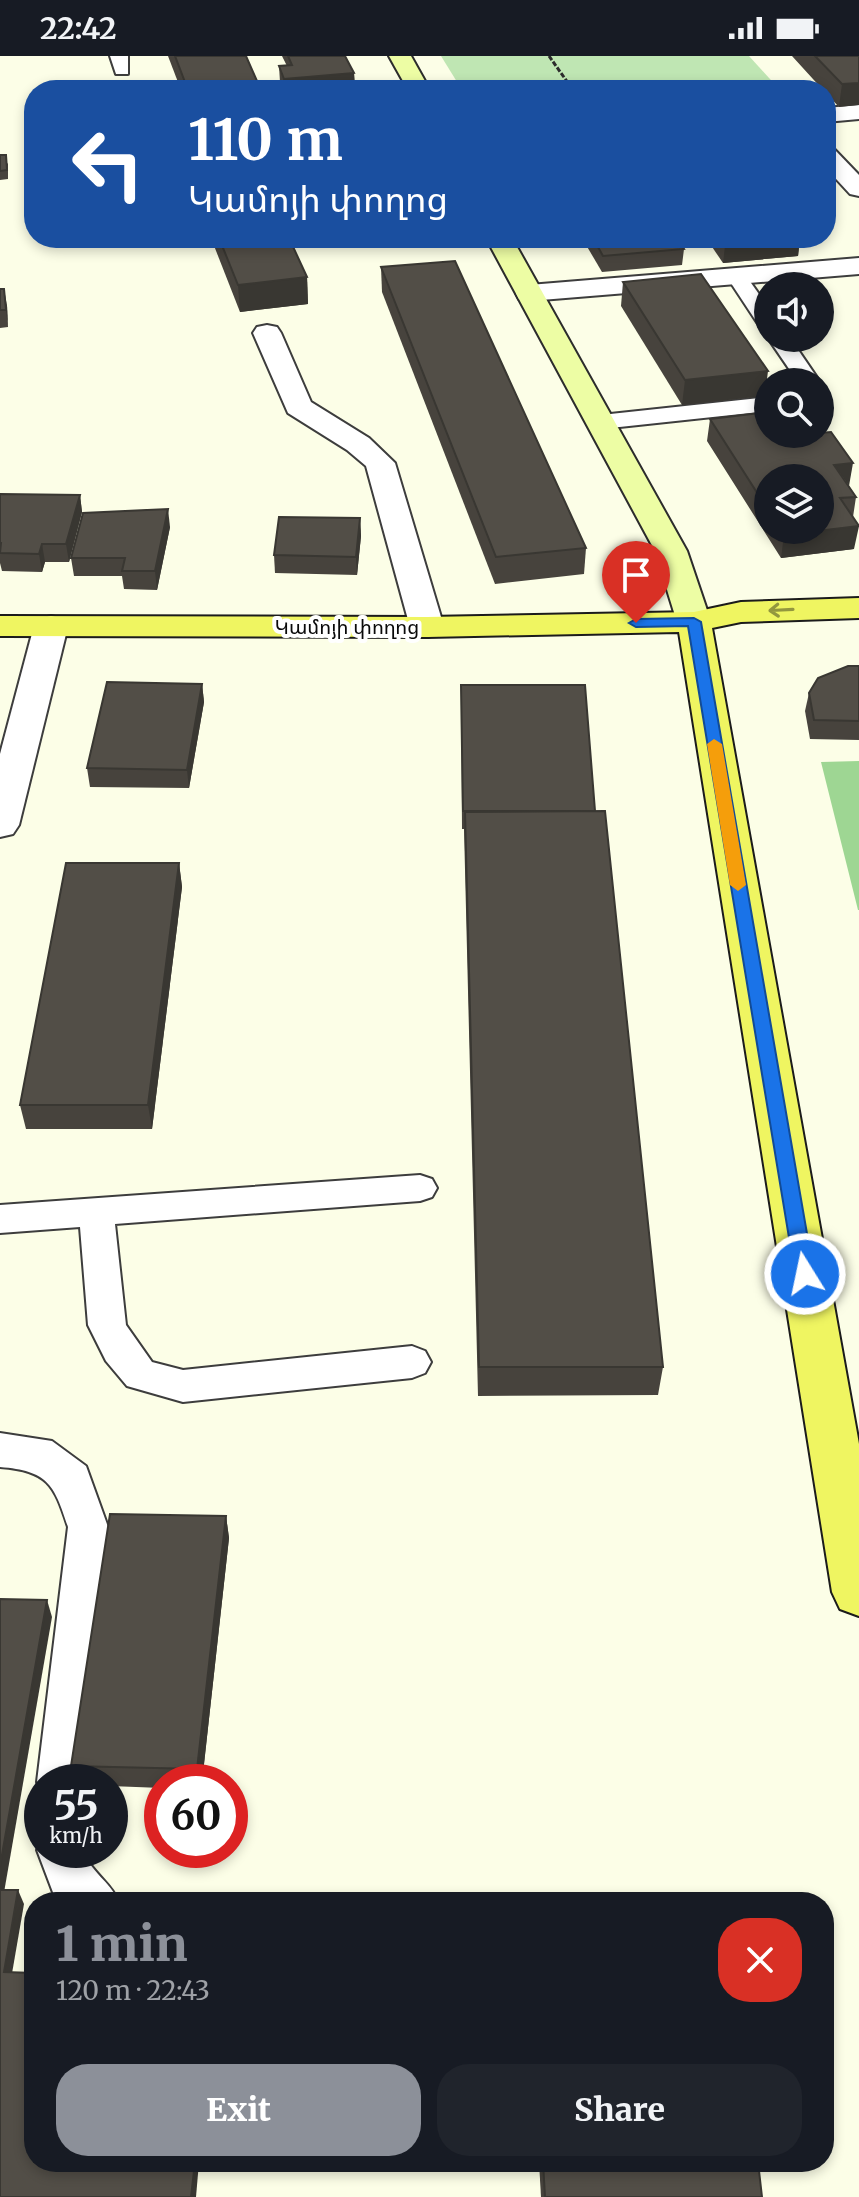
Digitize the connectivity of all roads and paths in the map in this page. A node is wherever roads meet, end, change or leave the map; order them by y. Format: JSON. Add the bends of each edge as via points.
{"nodes":[{"id":1,"x":400,"y":56,"type":"edge"},
{"id":2,"x":549,"y":56,"type":"edge"},
{"id":3,"x":413,"y":80,"type":"edge"},
{"id":4,"x":566,"y":80,"type":"edge"},
{"id":5,"x":859,"y":112,"type":"edge"},
{"id":6,"x":836,"y":114,"type":"edge"},
{"id":7,"x":836,"y":165,"type":"edge"},
{"id":8,"x":859,"y":189,"type":"edge"},
{"id":9,"x":504,"y":248,"type":"edge"},
{"id":10,"x":859,"y":266,"type":"edge"},
{"id":11,"x":737,"y":277,"type":"junction"},
{"id":12,"x":529,"y":293,"type":"junction"},
{"id":13,"x":754,"y":302,"type":"edge"},
{"id":14,"x":267,"y":333,"type":"dead end"},
{"id":15,"x":754,"y":406,"type":"edge"},
{"id":16,"x":601,"y":422,"type":"junction"},
{"id":17,"x":859,"y":608,"type":"edge"},
{"id":18,"x":694,"y":622,"type":"junction"},
{"id":19,"x":0,"y":626,"type":"edge"},
{"id":20,"x":51,"y":626,"type":"junction"},
{"id":21,"x":427,"y":627,"type":"junction"},
{"id":22,"x":859,"y":636,"type":"edge"},
{"id":23,"x":0,"y":825,"type":"edge"},
{"id":24,"x":420,"y":1188,"type":"dead end"},
{"id":25,"x":96,"y":1211,"type":"junction"},
{"id":26,"x":0,"y":1219,"type":"edge"},
{"id":27,"x":412,"y":1362,"type":"dead end"},
{"id":28,"x":0,"y":1450,"type":"edge"},
{"id":29,"x":858,"y":1584,"type":"edge"},
{"id":30,"x":61,"y":1764,"type":"edge"},
{"id":31,"x":66,"y":1868,"type":"edge"},
{"id":32,"x":85,"y":1892,"type":"edge"}],
"edges":[{"from":1,"to":3,"type":"main road"},
{"from":2,"to":4,"type":"path"},
{"from":5,"to":6,"type":"street"},
{"from":7,"to":8,"type":"street"},
{"from":9,"to":12,"type":"main road"},
{"from":10,"to":11,"type":"street"},
{"from":11,"to":12,"type":"street"},
{"from":11,"to":13,"type":"lane"},
{"from":12,"to":16,"type":"main road"},
{"from":14,"to":21,"type":"street","via":[[298,407],[380,463]]},
{"from":15,"to":16,"type":"lane"},
{"from":16,"to":18,"type":"main road","via":[[671,551]]},
{"from":17,"to":18,"type":"main road","one_way":true,"via":[[741,612]]},
{"from":18,"to":21,"type":"main road","name":"Կամոյի փողոց"},
{"from":18,"to":22,"type":"main road","via":[[745,633]]},
{"from":18,"to":29,"type":"main road"},
{"from":19,"to":20,"type":"main road","name":"Կամոյի փողոց"},
{"from":20,"to":21,"type":"main road","name":"Կամոյի փողոց"},
{"from":20,"to":23,"type":"street"},
{"from":24,"to":25,"type":"lane"},
{"from":25,"to":26,"type":"lane"},
{"from":25,"to":27,"type":"lane","via":[[107,1325],[140,1375],[183,1386]]},
{"from":28,"to":30,"type":"lane","via":[[38,1453],[72,1478],[88,1527]]},
{"from":31,"to":32,"type":"lane"}]}
